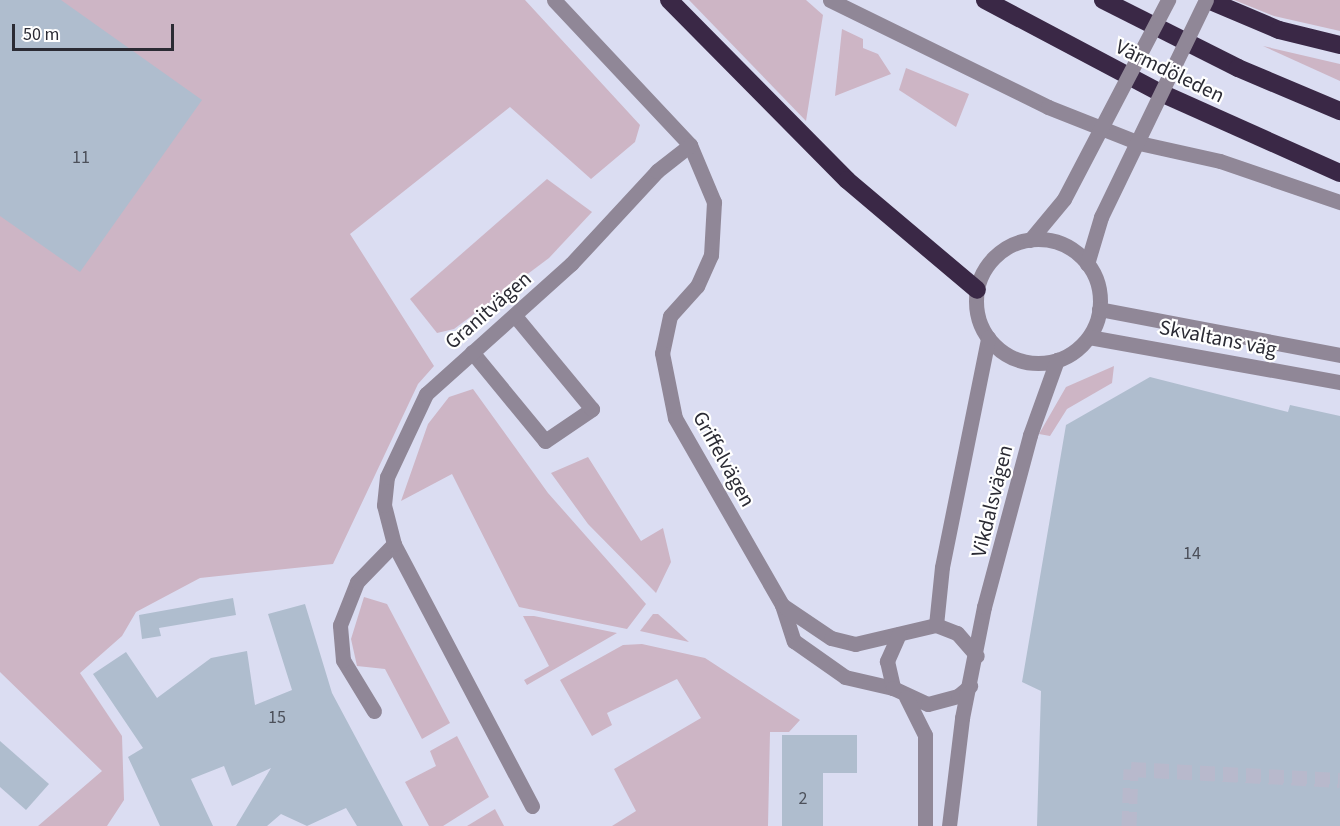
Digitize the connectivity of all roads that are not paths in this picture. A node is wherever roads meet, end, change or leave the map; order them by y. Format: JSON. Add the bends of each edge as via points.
{"nodes":[{"id":1,"x":554,"y":0,"type":"edge"},
{"id":2,"x":669,"y":0,"type":"edge"},
{"id":3,"x":830,"y":0,"type":"edge"},
{"id":4,"x":985,"y":0,"type":"edge"},
{"id":5,"x":1103,"y":0,"type":"edge"},
{"id":6,"x":1168,"y":0,"type":"edge"},
{"id":7,"x":1207,"y":0,"type":"edge"},
{"id":8,"x":1340,"y":45,"type":"edge"},
{"id":9,"x":1340,"y":111,"type":"edge"},
{"id":10,"x":690,"y":145,"type":"junction"},
{"id":11,"x":1340,"y":173,"type":"edge"},
{"id":12,"x":1340,"y":202,"type":"edge"},
{"id":13,"x":1030,"y":240,"type":"junction"},
{"id":14,"x":1087,"y":264,"type":"junction"},
{"id":15,"x":977,"y":290,"type":"junction"},
{"id":16,"x":1099,"y":309,"type":"junction"},
{"id":17,"x":515,"y":316,"type":"junction"},
{"id":18,"x":1089,"y":336,"type":"junction"},
{"id":19,"x":988,"y":338,"type":"junction"},
{"id":20,"x":472,"y":352,"type":"junction"},
{"id":21,"x":1340,"y":355,"type":"edge"},
{"id":22,"x":1058,"y":360,"type":"junction"},
{"id":23,"x":1340,"y":382,"type":"edge"},
{"id":24,"x":394,"y":543,"type":"junction"},
{"id":25,"x":782,"y":605,"type":"junction"},
{"id":26,"x":936,"y":625,"type":"junction"},
{"id":27,"x":899,"y":634,"type":"junction"},
{"id":28,"x":976,"y":656,"type":"junction"},
{"id":29,"x":970,"y":686,"type":"junction"},
{"id":30,"x":893,"y":688,"type":"junction"},
{"id":31,"x":906,"y":697,"type":"junction"},
{"id":32,"x":374,"y":711,"type":"dead end"},
{"id":33,"x":532,"y":806,"type":"dead end"},
{"id":34,"x":925,"y":826,"type":"edge"},
{"id":35,"x":949,"y":826,"type":"edge"}],
"edges":[{"from":1,"to":10,"type":"street","name":"Griffelvägen"},
{"from":2,"to":15,"type":"highway","via":[[847,180]]},
{"from":3,"to":12,"type":"street","via":[[1048,107],[1139,143],[1220,161]]},
{"from":4,"to":11,"type":"highway","name":"Värmdöleden","via":[[1161,93]]},
{"from":5,"to":9,"type":"highway","name":"Värmdöleden","via":[[1238,68]]},
{"from":6,"to":13,"type":"street","bridge":true,"via":[[1064,199]]},
{"from":7,"to":8,"type":"highway","via":[[1280,30]]},
{"from":7,"to":14,"type":"street","bridge":true,"via":[[1101,217]]},
{"from":10,"to":17,"type":"street","name":"Granitvägen","via":[[657,171]]},
{"from":10,"to":25,"type":"street","name":"Griffelvägen","via":[[714,202],[711,255],[697,286],[670,316],[662,353],[675,418]]},
{"from":13,"to":14,"type":"street","via":[[1067,247]]},
{"from":13,"to":15,"type":"street","via":[[996,256]]},
{"from":14,"to":16,"type":"street","via":[[1097,285]]},
{"from":15,"to":19,"type":"street","via":[[978,315]]},
{"from":16,"to":18,"type":"street"},
{"from":16,"to":21,"type":"street","name":"Skvaltans väg"},
{"from":17,"to":20,"type":"street","name":"Granitvägen"},
{"from":17,"to":20,"type":"street","via":[[592,408],[545,441]]},
{"from":18,"to":22,"type":"street"},
{"from":18,"to":23,"type":"street","name":"Skvaltans väg"},
{"from":19,"to":22,"type":"street","via":[[1019,360]]},
{"from":19,"to":26,"type":"street","name":"Vikdalsvägen","via":[[942,567]]},
{"from":20,"to":24,"type":"street","name":"Granitvägen","via":[[419,404],[387,477],[384,505]]},
{"from":22,"to":28,"type":"street","name":"Vikdalsvägen","via":[[1030,435]]},
{"from":24,"to":32,"type":"street","via":[[357,582],[340,625],[343,660]]},
{"from":24,"to":33,"type":"street","name":"Granitvägen"},
{"from":25,"to":27,"type":"street","name":"Griffelvägen","via":[[831,638],[855,644]]},
{"from":25,"to":30,"type":"street","name":"Griffelvägen","via":[[794,641],[815,662],[845,677]]},
{"from":26,"to":27,"type":"street"},
{"from":26,"to":28,"type":"street","via":[[957,633]]},
{"from":27,"to":30,"type":"street","via":[[887,661]]},
{"from":28,"to":29,"type":"street","name":"Vikdalsvägen"},
{"from":29,"to":31,"type":"street","via":[[942,703]]},
{"from":29,"to":35,"type":"street","name":"Vikdalsvägen"},
{"from":30,"to":31,"type":"street"},
{"from":31,"to":34,"type":"street","via":[[925,735]]}]}
